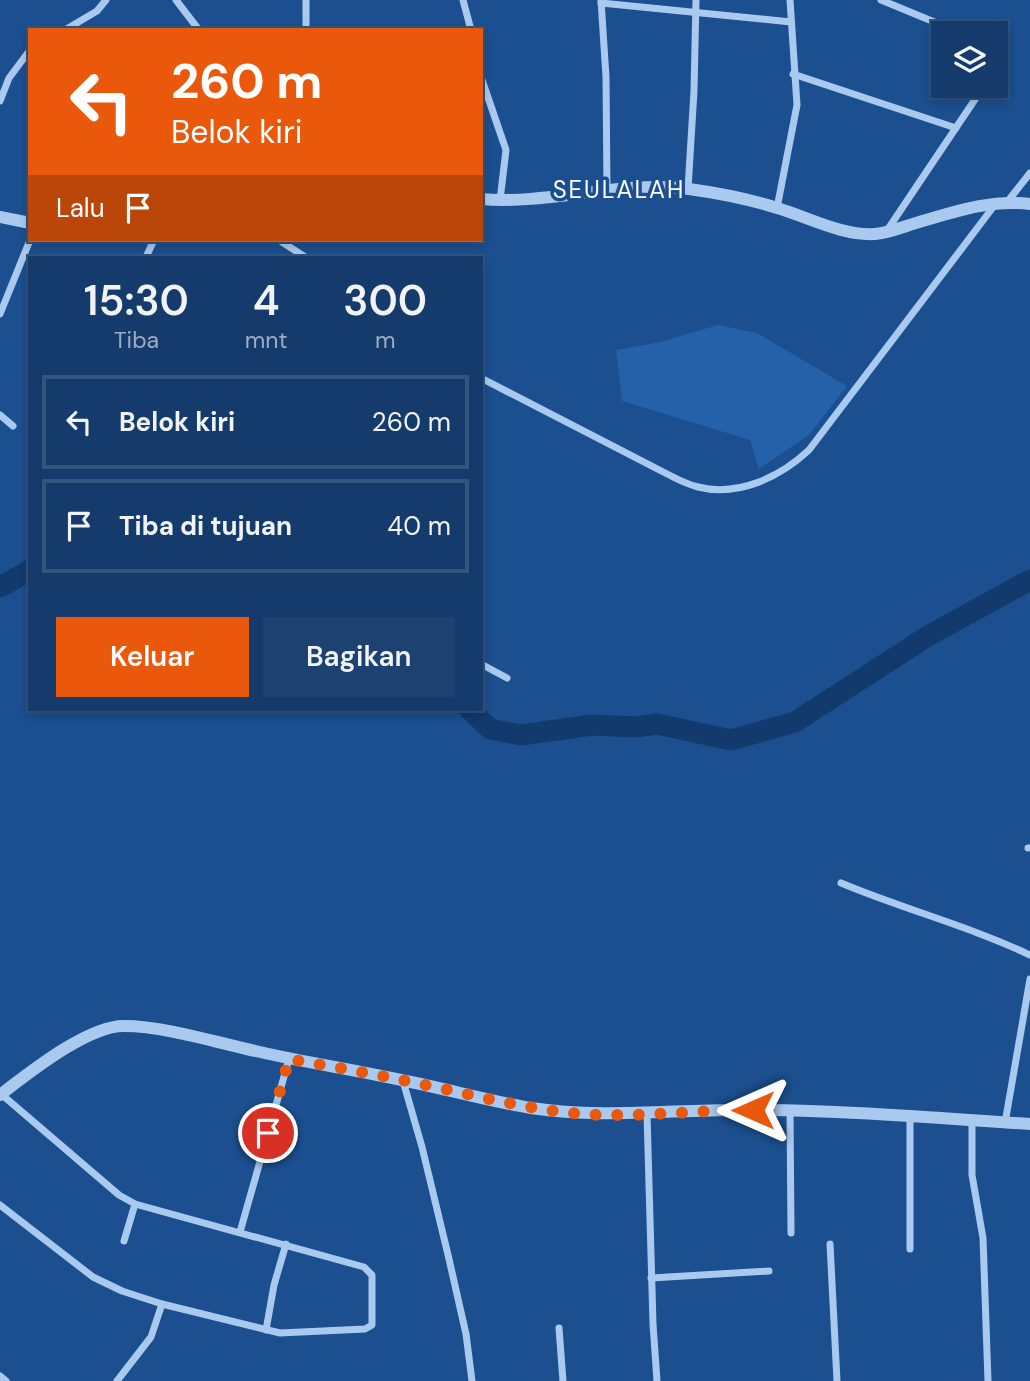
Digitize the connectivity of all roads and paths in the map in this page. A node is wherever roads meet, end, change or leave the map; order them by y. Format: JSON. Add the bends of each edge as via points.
{"nodes":[{"id":1,"x":106,"y":0,"type":"edge"},
{"id":2,"x":176,"y":0,"type":"edge"},
{"id":3,"x":306,"y":0,"type":"edge"},
{"id":4,"x":463,"y":0,"type":"edge"},
{"id":5,"x":696,"y":0,"type":"edge"},
{"id":6,"x":790,"y":0,"type":"edge"},
{"id":7,"x":881,"y":0,"type":"edge"},
{"id":8,"x":601,"y":1,"type":"edge"},
{"id":9,"x":697,"y":13,"type":"junction"},
{"id":10,"x":932,"y":21,"type":"edge"},
{"id":11,"x":791,"y":22,"type":"junction"},
{"id":12,"x":68,"y":28,"type":"edge"},
{"id":13,"x":197,"y":28,"type":"edge"},
{"id":14,"x":306,"y":28,"type":"edge"},
{"id":15,"x":470,"y":28,"type":"edge"},
{"id":16,"x":28,"y":53,"type":"edge"},
{"id":17,"x":793,"y":74,"type":"junction"},
{"id":18,"x":483,"y":82,"type":"edge"},
{"id":19,"x":976,"y":98,"type":"edge"},
{"id":20,"x":0,"y":101,"type":"edge"},
{"id":21,"x":956,"y":128,"type":"junction"},
{"id":22,"x":1030,"y":173,"type":"edge"},
{"id":23,"x":688,"y":189,"type":"junction"},
{"id":24,"x":607,"y":192,"type":"junction"},
{"id":25,"x":483,"y":200,"type":"edge"},
{"id":26,"x":500,"y":201,"type":"junction"},
{"id":27,"x":1003,"y":201,"type":"junction"},
{"id":28,"x":1030,"y":204,"type":"edge"},
{"id":29,"x":776,"y":208,"type":"junction"},
{"id":30,"x":0,"y":217,"type":"edge"},
{"id":31,"x":28,"y":223,"type":"edge"},
{"id":32,"x":886,"y":232,"type":"junction"},
{"id":33,"x":29,"y":242,"type":"edge"},
{"id":34,"x":282,"y":242,"type":"edge"},
{"id":35,"x":303,"y":256,"type":"edge"},
{"id":36,"x":0,"y":314,"type":"edge"},
{"id":37,"x":483,"y":379,"type":"edge"},
{"id":38,"x":0,"y":415,"type":"edge"},
{"id":39,"x":13,"y":426,"type":"dead end"},
{"id":40,"x":483,"y":665,"type":"edge"},
{"id":41,"x":507,"y":678,"type":"dead end"},
{"id":42,"x":841,"y":883,"type":"dead end"},
{"id":43,"x":1030,"y":955,"type":"edge"},
{"id":44,"x":1030,"y":979,"type":"edge"},
{"id":45,"x":1027,"y":1000,"type":"edge"},
{"id":46,"x":289,"y":1059,"type":"junction"},
{"id":47,"x":403,"y":1080,"type":"junction"},
{"id":48,"x":1,"y":1095,"type":"edge"},
{"id":49,"x":790,"y":1111,"type":"junction"},
{"id":50,"x":647,"y":1114,"type":"junction"},
{"id":51,"x":910,"y":1117,"type":"junction"},
{"id":52,"x":972,"y":1121,"type":"junction"},
{"id":53,"x":1005,"y":1123,"type":"junction"},
{"id":54,"x":1030,"y":1124,"type":"edge"},
{"id":55,"x":135,"y":1204,"type":"junction"},
{"id":56,"x":0,"y":1205,"type":"edge"},
{"id":57,"x":240,"y":1232,"type":"junction"},
{"id":58,"x":791,"y":1233,"type":"dead end"},
{"id":59,"x":124,"y":1241,"type":"dead end"},
{"id":60,"x":286,"y":1244,"type":"junction"},
{"id":61,"x":830,"y":1244,"type":"dead end"},
{"id":62,"x":910,"y":1249,"type":"dead end"},
{"id":63,"x":769,"y":1271,"type":"dead end"},
{"id":64,"x":651,"y":1278,"type":"junction"},
{"id":65,"x":162,"y":1304,"type":"junction"},
{"id":66,"x":559,"y":1328,"type":"dead end"},
{"id":67,"x":266,"y":1330,"type":"junction"},
{"id":68,"x":0,"y":1376,"type":"edge"},
{"id":69,"x":6,"y":1381,"type":"edge"},
{"id":70,"x":117,"y":1381,"type":"edge"},
{"id":71,"x":472,"y":1381,"type":"edge"},
{"id":72,"x":563,"y":1381,"type":"edge"},
{"id":73,"x":657,"y":1381,"type":"edge"},
{"id":74,"x":837,"y":1381,"type":"edge"},
{"id":75,"x":988,"y":1381,"type":"edge"}],
"edges":[{"from":1,"to":12,"type":"street"},
{"from":2,"to":13,"type":"street"},
{"from":3,"to":14,"type":"street"},
{"from":4,"to":15,"type":"street"},
{"from":5,"to":9,"type":"street"},
{"from":6,"to":11,"type":"street"},
{"from":7,"to":10,"type":"street"},
{"from":8,"to":9,"type":"street"},
{"from":8,"to":24,"type":"street"},
{"from":9,"to":11,"type":"street"},
{"from":9,"to":23,"type":"street"},
{"from":11,"to":17,"type":"street"},
{"from":16,"to":20,"type":"street","via":[[9,78]]},
{"from":17,"to":21,"type":"street"},
{"from":17,"to":29,"type":"street","via":[[797,105]]},
{"from":18,"to":26,"type":"street","via":[[506,150]]},
{"from":19,"to":21,"type":"street"},
{"from":21,"to":32,"type":"street"},
{"from":22,"to":27,"type":"street"},
{"from":23,"to":24,"type":"street"},
{"from":23,"to":29,"type":"street"},
{"from":24,"to":26,"type":"street"},
{"from":25,"to":26,"type":"street"},
{"from":27,"to":28,"type":"street"},
{"from":27,"to":32,"type":"street"},
{"from":27,"to":37,"type":"street","via":[[809,450],[794,464],[755,483],[720,490],[697,487]]},
{"from":29,"to":32,"type":"street","via":[[862,234]]},
{"from":30,"to":31,"type":"street"},
{"from":33,"to":36,"type":"street"},
{"from":34,"to":35,"type":"street"},
{"from":38,"to":39,"type":"street"},
{"from":40,"to":41,"type":"street"},
{"from":42,"to":43,"type":"street","via":[[990,936]]},
{"from":44,"to":45,"type":"street"},
{"from":45,"to":53,"type":"street"},
{"from":46,"to":47,"type":"street"},
{"from":46,"to":48,"type":"street","via":[[158,1030],[109,1027],[56,1055]]},
{"from":46,"to":57,"type":"street"},
{"from":47,"to":50,"type":"street","via":[[529,1107],[600,1115]]},
{"from":47,"to":71,"type":"street","via":[[457,1293]]},
{"from":48,"to":55,"type":"street"},
{"from":49,"to":50,"type":"street"},
{"from":49,"to":51,"type":"street"},
{"from":49,"to":58,"type":"street"},
{"from":50,"to":64,"type":"street"},
{"from":51,"to":52,"type":"street"},
{"from":51,"to":62,"type":"street"},
{"from":52,"to":53,"type":"street"},
{"from":52,"to":75,"type":"street","via":[[972,1168],[983,1238]]},
{"from":53,"to":54,"type":"street"},
{"from":55,"to":57,"type":"street"},
{"from":55,"to":59,"type":"street"},
{"from":56,"to":65,"type":"street","via":[[93,1277]]},
{"from":57,"to":60,"type":"street"},
{"from":60,"to":67,"type":"street"},
{"from":60,"to":67,"type":"street","via":[[368,1270],[372,1275],[372,1325],[293,1333]]},
{"from":61,"to":74,"type":"street"},
{"from":63,"to":64,"type":"street"},
{"from":64,"to":73,"type":"street"},
{"from":65,"to":67,"type":"street"},
{"from":65,"to":70,"type":"street","via":[[151,1336]]},
{"from":66,"to":72,"type":"street"},
{"from":68,"to":69,"type":"street"}]}
